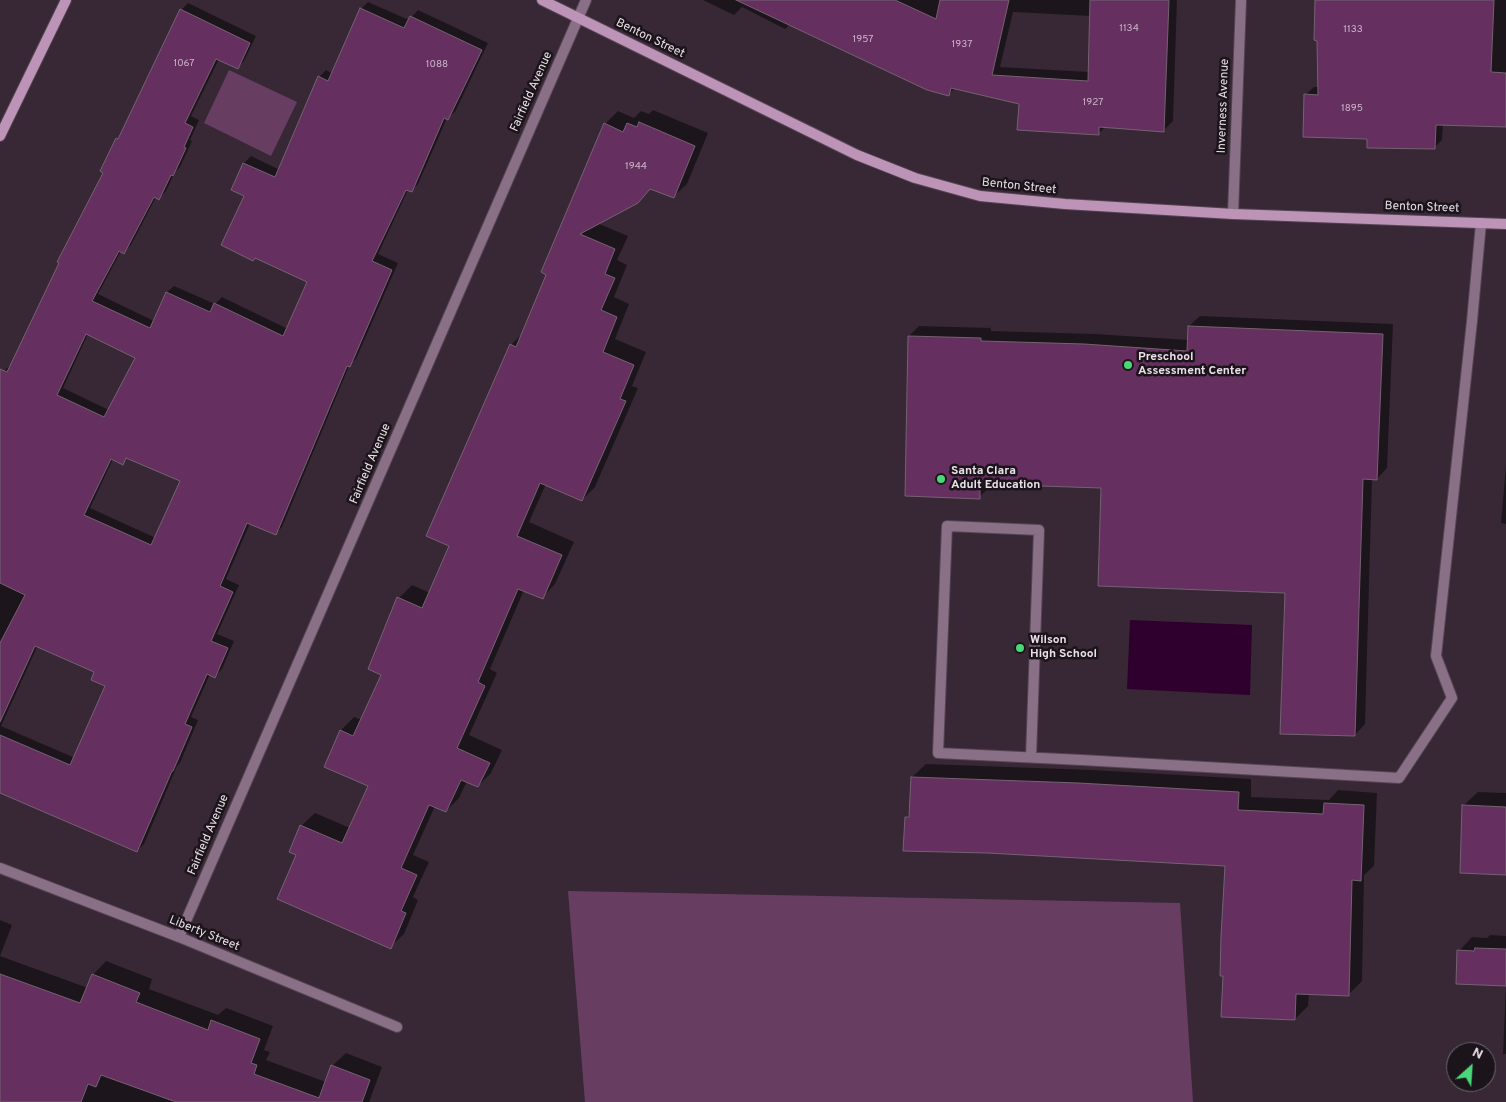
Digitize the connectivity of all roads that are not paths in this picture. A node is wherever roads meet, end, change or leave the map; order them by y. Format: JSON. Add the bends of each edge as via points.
{"nodes":[{"id":1,"x":66,"y":0,"type":"edge"},
{"id":2,"x":542,"y":0,"type":"edge"},
{"id":3,"x":586,"y":0,"type":"edge"},
{"id":4,"x":1241,"y":0,"type":"edge"},
{"id":5,"x":578,"y":17,"type":"junction"},
{"id":6,"x":0,"y":136,"type":"edge"},
{"id":7,"x":1232,"y":214,"type":"junction"},
{"id":8,"x":1480,"y":223,"type":"junction"},
{"id":9,"x":1506,"y":224,"type":"edge"},
{"id":10,"x":1031,"y":757,"type":"junction"},
{"id":11,"x":0,"y":868,"type":"edge"},
{"id":12,"x":179,"y":937,"type":"junction"},
{"id":13,"x":397,"y":1026,"type":"dead end"}],
"edges":[{"from":1,"to":6,"type":"main road"},
{"from":2,"to":5,"type":"main road","name":"Benton Street"},
{"from":3,"to":5,"type":"street","name":"Fairfield Avenue"},
{"from":4,"to":7,"type":"street","name":"Inverness Avenue"},
{"from":5,"to":7,"type":"main road","name":"Benton Street","via":[[857,156],[915,178],[980,196]]},
{"from":5,"to":12,"type":"street","name":"Fairfield Avenue"},
{"from":7,"to":8,"type":"main road","name":"Benton Street"},
{"from":8,"to":9,"type":"main road","name":"Benton Street"},
{"from":8,"to":10,"type":"street","via":[[1436,656],[1452,698],[1399,778]]},
{"from":10,"to":10,"type":"street","via":[[1039,530],[947,526],[938,753]]},
{"from":11,"to":12,"type":"street","name":"Liberty Street"},
{"from":12,"to":13,"type":"street","name":"Liberty Street"}]}
